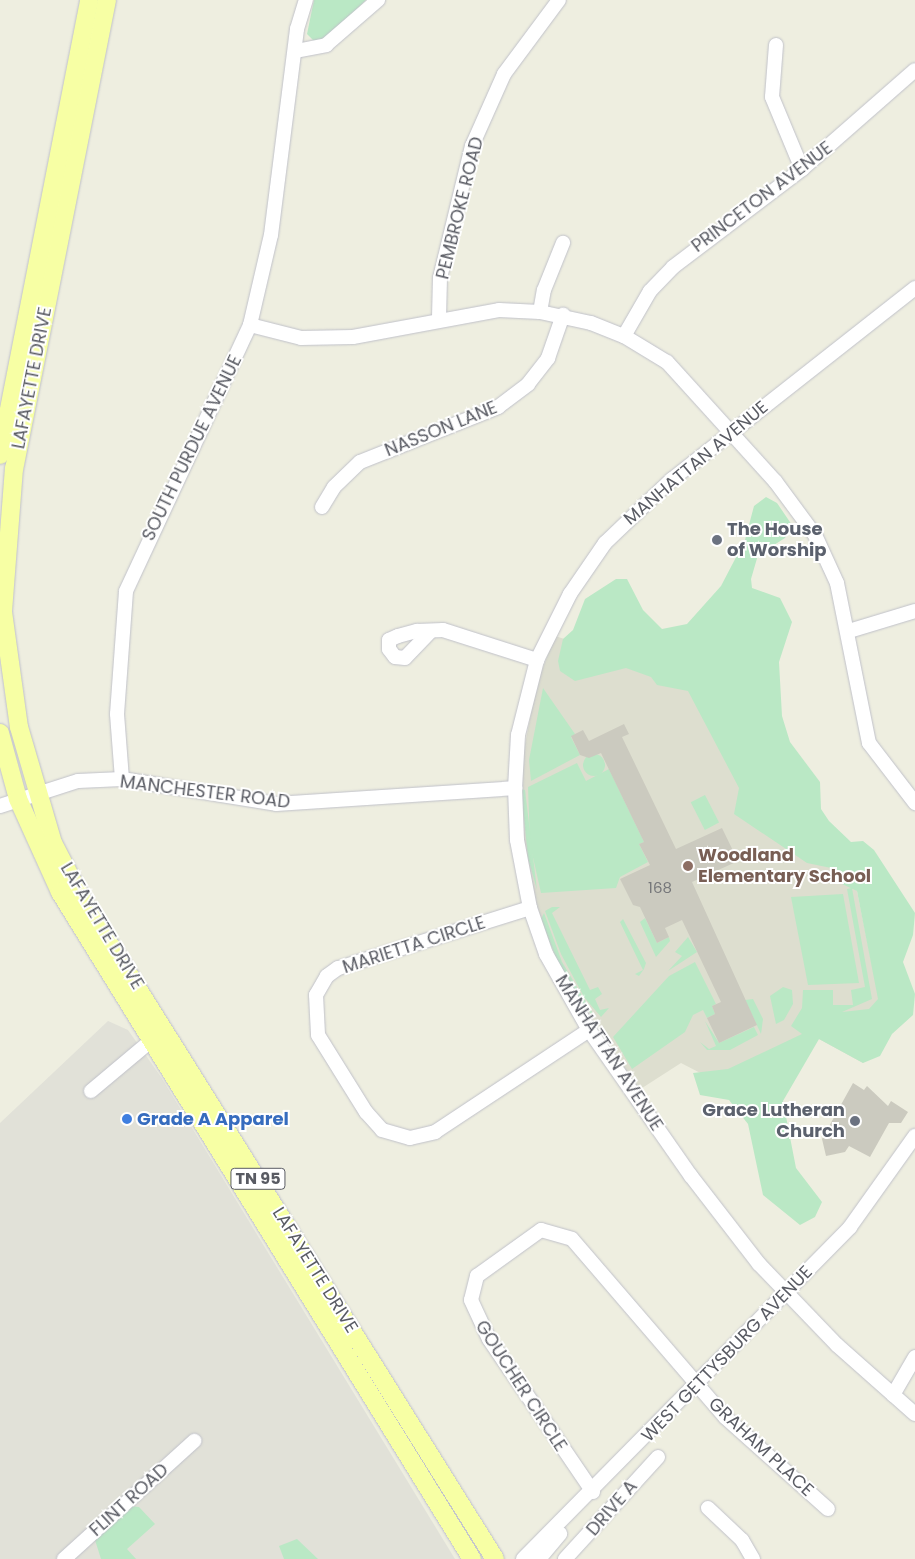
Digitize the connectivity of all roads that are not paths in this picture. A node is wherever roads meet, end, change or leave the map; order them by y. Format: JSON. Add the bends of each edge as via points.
{"nodes":[{"id":1,"x":89,"y":0,"type":"edge"},
{"id":2,"x":107,"y":0,"type":"edge"},
{"id":3,"x":306,"y":0,"type":"edge"},
{"id":4,"x":378,"y":0,"type":"edge"},
{"id":5,"x":559,"y":0,"type":"edge"},
{"id":6,"x":776,"y":45,"type":"dead end"},
{"id":7,"x":296,"y":51,"type":"junction"},
{"id":8,"x":915,"y":70,"type":"edge"},
{"id":9,"x":802,"y":169,"type":"junction"},
{"id":10,"x":58,"y":203,"type":"junction"},
{"id":11,"x":563,"y":243,"type":"dead end"},
{"id":12,"x":915,"y":288,"type":"edge"},
{"id":13,"x":540,"y":312,"type":"junction"},
{"id":14,"x":563,"y":316,"type":"junction"},
{"id":15,"x":439,"y":318,"type":"junction"},
{"id":16,"x":250,"y":325,"type":"junction"},
{"id":17,"x":624,"y":336,"type":"junction"},
{"id":18,"x":732,"y":431,"type":"junction"},
{"id":19,"x":0,"y":455,"type":"edge"},
{"id":20,"x":322,"y":507,"type":"dead end"},
{"id":21,"x":2,"y":576,"type":"edge"},
{"id":22,"x":915,"y":611,"type":"edge"},
{"id":23,"x":431,"y":631,"type":"dead end"},
{"id":24,"x":850,"y":631,"type":"junction"},
{"id":25,"x":537,"y":660,"type":"junction"},
{"id":26,"x":0,"y":733,"type":"edge"},
{"id":27,"x":122,"y":779,"type":"junction"},
{"id":28,"x":515,"y":788,"type":"junction"},
{"id":29,"x":35,"y":793,"type":"junction"},
{"id":30,"x":18,"y":799,"type":"junction"},
{"id":31,"x":915,"y":803,"type":"edge"},
{"id":32,"x":0,"y":806,"type":"edge"},
{"id":33,"x":530,"y":908,"type":"junction"},
{"id":34,"x":166,"y":1029,"type":"junction"},
{"id":35,"x":589,"y":1030,"type":"junction"},
{"id":36,"x":150,"y":1040,"type":"junction"},
{"id":37,"x":91,"y":1091,"type":"dead end"},
{"id":38,"x":915,"y":1136,"type":"edge"},
{"id":39,"x":786,"y":1295,"type":"junction"},
{"id":40,"x":915,"y":1358,"type":"edge"},
{"id":41,"x":358,"y":1376,"type":"junction"},
{"id":42,"x":696,"y":1385,"type":"junction"},
{"id":43,"x":892,"y":1394,"type":"junction"},
{"id":44,"x":915,"y":1414,"type":"edge"},
{"id":45,"x":194,"y":1441,"type":"dead end"},
{"id":46,"x":658,"y":1456,"type":"dead end"},
{"id":47,"x":592,"y":1492,"type":"junction"},
{"id":48,"x":708,"y":1508,"type":"dead end"},
{"id":49,"x":828,"y":1508,"type":"dead end"},
{"id":50,"x":64,"y":1559,"type":"edge"},
{"id":51,"x":460,"y":1559,"type":"edge"},
{"id":52,"x":472,"y":1559,"type":"edge"},
{"id":53,"x":495,"y":1559,"type":"edge"},
{"id":54,"x":523,"y":1559,"type":"edge"},
{"id":55,"x":539,"y":1559,"type":"edge"},
{"id":56,"x":565,"y":1559,"type":"edge"},
{"id":57,"x":753,"y":1559,"type":"edge"}],
"edges":[{"from":1,"to":10,"type":"main road","name":"LAFAYETTE DRIVE"},
{"from":2,"to":10,"type":"main road","name":"LAFAYETTE DRIVE"},
{"from":3,"to":7,"type":"street","name":"SOUTH PURDUE AVENUE"},
{"from":4,"to":7,"type":"street","via":[[326,45]]},
{"from":5,"to":15,"type":"street","name":"PEMBROKE ROAD","via":[[504,74],[472,146],[440,278]]},
{"from":6,"to":9,"type":"street","via":[[772,97]]},
{"from":7,"to":16,"type":"street","name":"SOUTH PURDUE AVENUE","via":[[271,234]]},
{"from":8,"to":9,"type":"street","name":"PRINCETON AVENUE"},
{"from":9,"to":17,"type":"street","name":"PRINCETON AVENUE","via":[[673,267],[650,291]]},
{"from":10,"to":19,"type":"main road","name":"LAFAYETTE DRIVE"},
{"from":10,"to":21,"type":"main road","name":"LAFAYETTE DRIVE","via":[[14,468]]},
{"from":11,"to":13,"type":"street","via":[[544,290]]},
{"from":12,"to":18,"type":"street","name":"MANHATTAN AVENUE"},
{"from":13,"to":14,"type":"street"},
{"from":13,"to":15,"type":"street","via":[[499,310]]},
{"from":14,"to":17,"type":"street"},
{"from":14,"to":20,"type":"street","name":"NASSON LANE","via":[[548,358],[528,384],[498,407],[360,462],[334,487]]},
{"from":15,"to":16,"type":"street","via":[[352,337],[302,338]]},
{"from":16,"to":27,"type":"street","name":"SOUTH PURDUE AVENUE","via":[[126,591],[117,714]]},
{"from":17,"to":18,"type":"street","via":[[667,362]]},
{"from":18,"to":24,"type":"street","via":[[815,536],[837,582]]},
{"from":18,"to":25,"type":"street","name":"MANHATTAN AVENUE","via":[[665,485],[605,543],[570,594]]},
{"from":21,"to":29,"type":"main road","name":"LAFAYETTE DRIVE","via":[[11,692]]},
{"from":22,"to":24,"type":"street"},
{"from":23,"to":25,"type":"street","via":[[481,641]]},
{"from":24,"to":31,"type":"street","via":[[869,743]]},
{"from":25,"to":28,"type":"street","name":"MANHATTAN AVENUE","via":[[520,727]]},
{"from":26,"to":30,"type":"main road","name":"LAFAYETTE DRIVE"},
{"from":27,"to":28,"type":"street","name":"MANCHESTER ROAD","via":[[276,804]]},
{"from":27,"to":29,"type":"street","name":"MANCHESTER ROAD","via":[[78,781]]},
{"from":28,"to":33,"type":"street","name":"MANHATTAN AVENUE","via":[[517,840]]},
{"from":29,"to":30,"type":"street","name":"MANCHESTER ROAD"},
{"from":29,"to":34,"type":"main road","name":"LAFAYETTE DRIVE","number":"TN 95","via":[[53,843],[84,903]]},
{"from":30,"to":32,"type":"street","name":"MANCHESTER ROAD"},
{"from":30,"to":36,"type":"main road","name":"LAFAYETTE DRIVE","number":"TN 95","via":[[60,892]]},
{"from":33,"to":35,"type":"street","name":"MANHATTAN AVENUE","via":[[546,954]]},
{"from":33,"to":35,"type":"street","name":"MARIETTA CIRCLE","via":[[338,968],[327,976],[316,995],[318,1035],[366,1112],[382,1130],[410,1138],[435,1132]]},
{"from":34,"to":36,"type":"street"},
{"from":34,"to":53,"type":"main road","name":"LAFAYETTE DRIVE","number":"TN 95"},
{"from":35,"to":39,"type":"street","name":"MANHATTAN AVENUE","via":[[691,1176]]},
{"from":36,"to":37,"type":"street"},
{"from":36,"to":41,"type":"main road","name":"LAFAYETTE DRIVE","number":"TN 95"},
{"from":38,"to":39,"type":"street","name":"WEST GETTYSBURG AVENUE","via":[[850,1227]]},
{"from":39,"to":42,"type":"street","name":"WEST GETTYSBURG AVENUE"},
{"from":39,"to":43,"type":"street","name":"MANHATTAN AVENUE"},
{"from":40,"to":43,"type":"street"},
{"from":41,"to":51,"type":"main road","via":[[364,1398]]},
{"from":41,"to":52,"type":"main road","name":"LAFAYETTE DRIVE","number":"TN 95"},
{"from":42,"to":47,"type":"street","name":"WEST GETTYSBURG AVENUE"},
{"from":42,"to":47,"type":"street","name":"GOUCHER CIRCLE","via":[[572,1239],[563,1234],[541,1230],[477,1276],[472,1300],[475,1314]]},
{"from":42,"to":49,"type":"street","name":"GRAHAM PLACE"},
{"from":43,"to":44,"type":"street","name":"MANHATTAN AVENUE"},
{"from":45,"to":50,"type":"street","name":"FLINT ROAD"},
{"from":46,"to":56,"type":"street","name":"DRIVE A"},
{"from":47,"to":54,"type":"street","name":"WEST GETTYSBURG AVENUE"},
{"from":47,"to":55,"type":"street"},
{"from":48,"to":57,"type":"street","via":[[742,1540]]}]}
